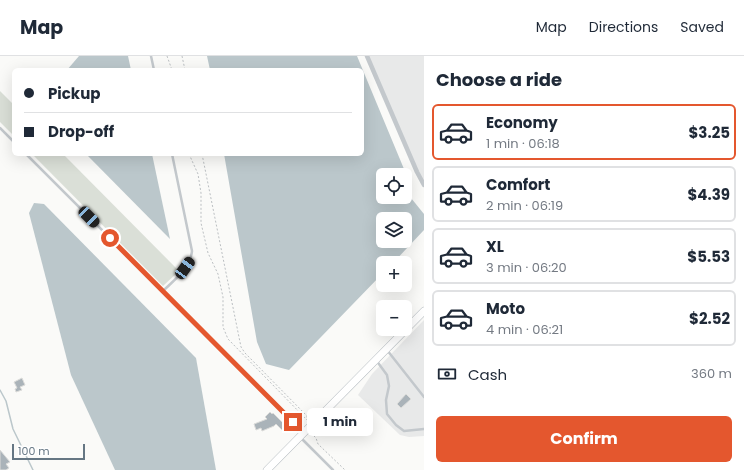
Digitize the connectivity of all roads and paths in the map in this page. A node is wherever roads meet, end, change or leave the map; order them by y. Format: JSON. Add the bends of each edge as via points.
{"nodes":[{"id":1,"x":151,"y":56,"type":"edge"},
{"id":2,"x":167,"y":56,"type":"edge"},
{"id":3,"x":182,"y":56,"type":"edge"},
{"id":4,"x":367,"y":56,"type":"edge"},
{"id":5,"x":154,"y":68,"type":"edge"},
{"id":6,"x":171,"y":68,"type":"edge"},
{"id":7,"x":185,"y":68,"type":"edge"},
{"id":8,"x":0,"y":128,"type":"edge"},
{"id":9,"x":12,"y":140,"type":"edge"},
{"id":10,"x":28,"y":156,"type":"edge"},
{"id":11,"x":172,"y":156,"type":"edge"},
{"id":12,"x":190,"y":156,"type":"edge"},
{"id":13,"x":202,"y":156,"type":"edge"},
{"id":14,"x":424,"y":185,"type":"edge"},
{"id":15,"x":163,"y":291,"type":"junction"},
{"id":16,"x":424,"y":311,"type":"edge"},
{"id":17,"x":386,"y":349,"type":"junction"},
{"id":18,"x":376,"y":359,"type":"junction"},
{"id":19,"x":424,"y":397,"type":"edge"},
{"id":20,"x":319,"y":417,"type":"junction"},
{"id":21,"x":305,"y":429,"type":"junction"},
{"id":22,"x":424,"y":429,"type":"edge"},
{"id":23,"x":337,"y":433,"type":"dead end"},
{"id":24,"x":267,"y":470,"type":"edge"},
{"id":25,"x":333,"y":470,"type":"edge"},
{"id":26,"x":345,"y":470,"type":"edge"}],
"edges":[{"from":1,"to":5,"type":"lane"},
{"from":2,"to":6,"type":"path"},
{"from":3,"to":7,"type":"path"},
{"from":4,"to":14,"type":"street"},
{"from":8,"to":9,"type":"lane"},
{"from":10,"to":15,"type":"lane"},
{"from":11,"to":15,"type":"lane","via":[[192,251],[191,260]]},
{"from":12,"to":21,"type":"path","via":[[198,174],[201,223],[208,253],[218,274],[223,297],[223,328],[228,339]]},
{"from":13,"to":21,"type":"path","via":[[242,347],[307,416]]},
{"from":15,"to":21,"type":"lane"},
{"from":16,"to":17,"type":"main road"},
{"from":17,"to":18,"type":"main road"},
{"from":17,"to":19,"type":"lane"},
{"from":18,"to":20,"type":"main road"},
{"from":18,"to":22,"type":"lane","via":[[387,375],[387,414],[404,431]]},
{"from":20,"to":21,"type":"main road"},
{"from":20,"to":23,"type":"lane"},
{"from":21,"to":24,"type":"main road"},
{"from":21,"to":25,"type":"lane"},
{"from":21,"to":26,"type":"path"}]}
